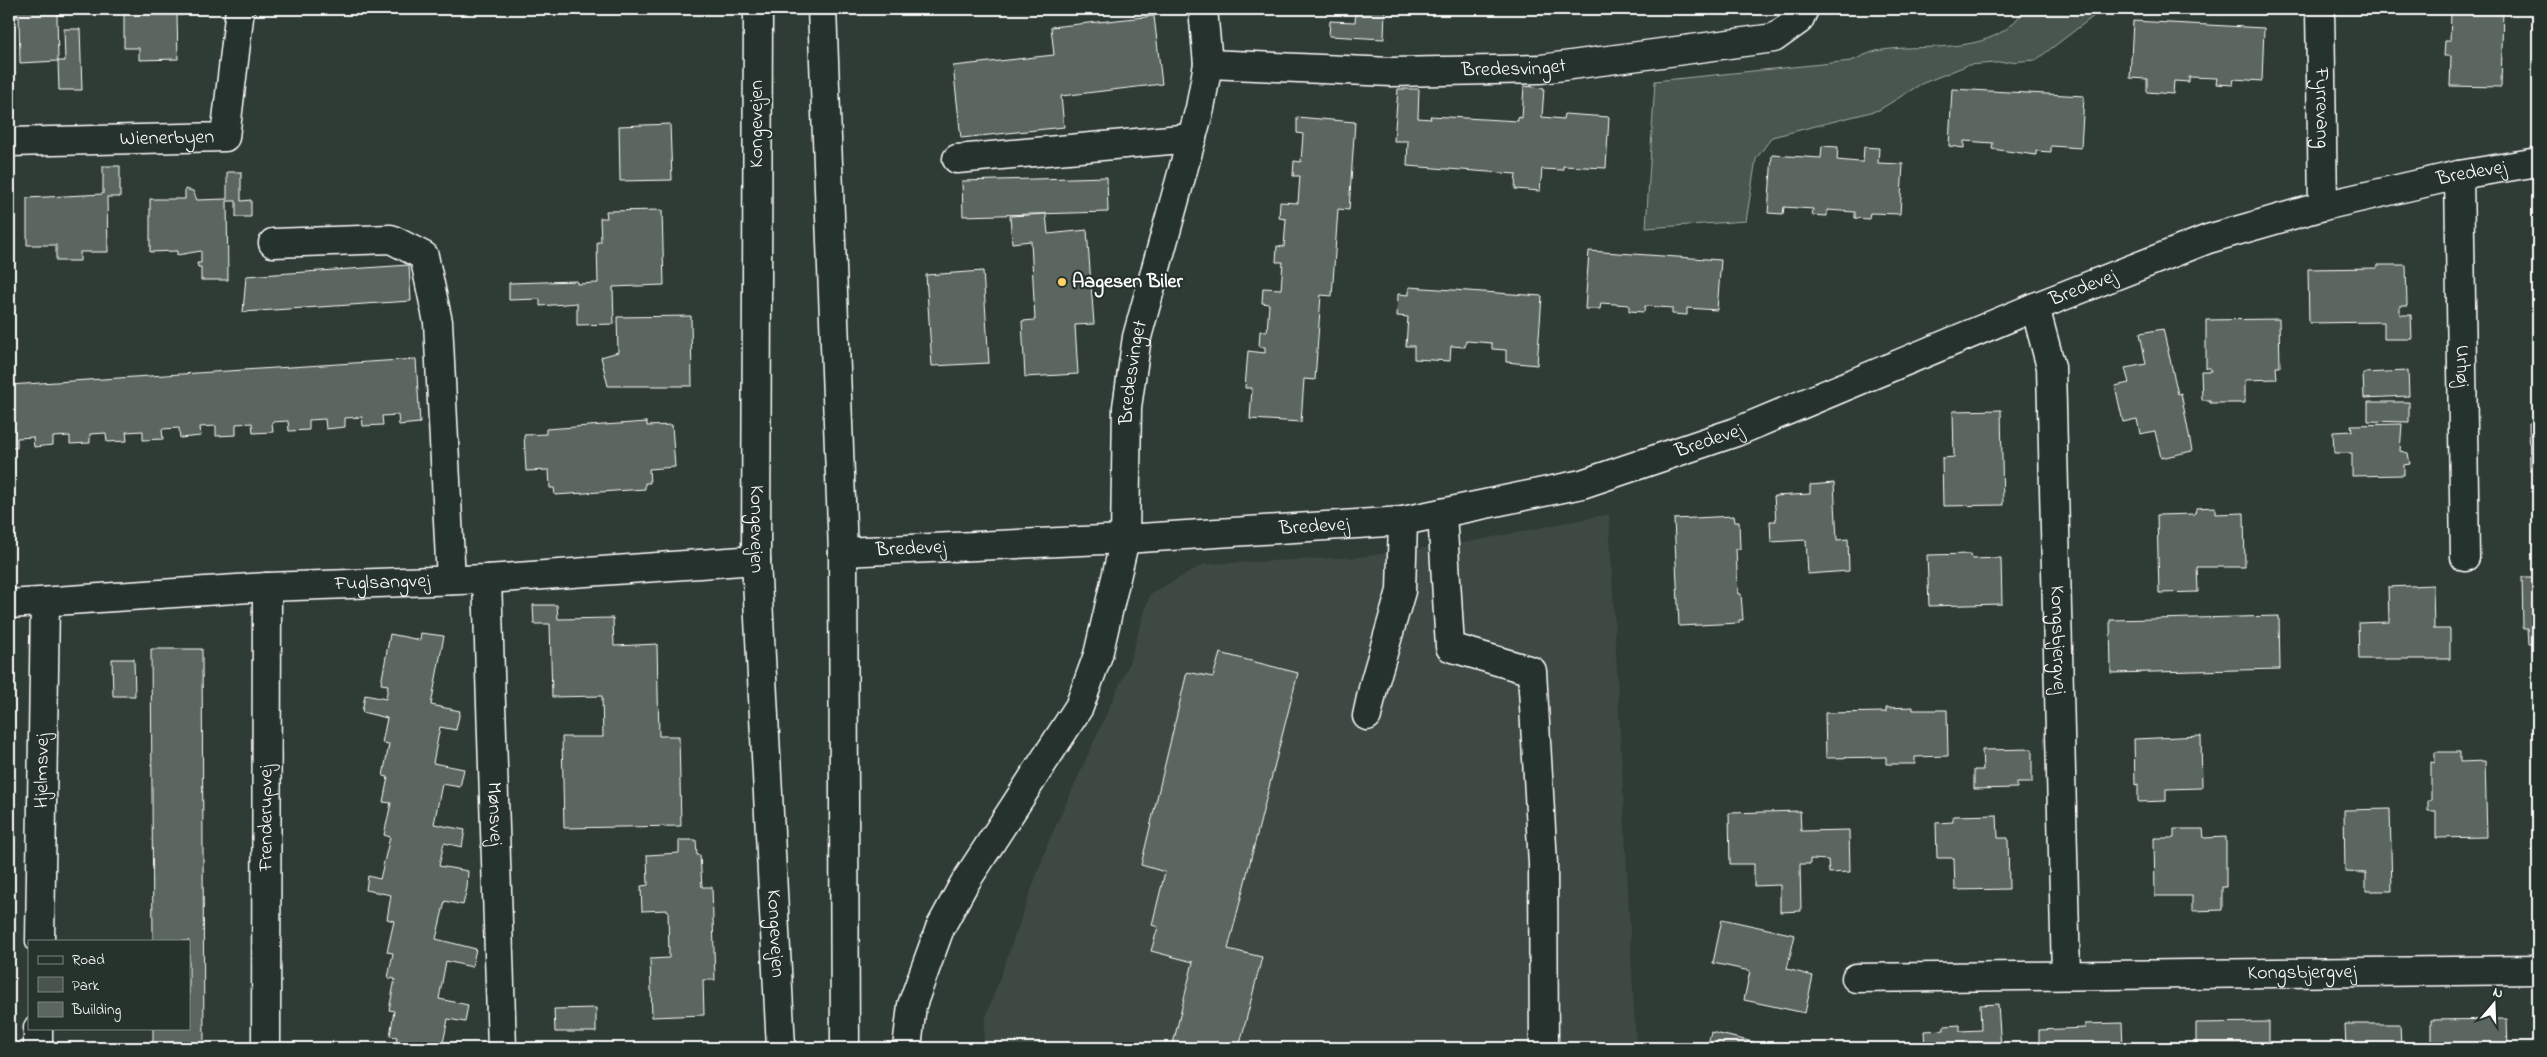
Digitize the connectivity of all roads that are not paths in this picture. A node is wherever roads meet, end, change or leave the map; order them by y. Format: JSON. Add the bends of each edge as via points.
{"nodes":[{"id":1,"x":240,"y":9,"type":"edge"},
{"id":2,"x":758,"y":9,"type":"edge"},
{"id":3,"x":822,"y":9,"type":"edge"},
{"id":4,"x":1203,"y":9,"type":"edge"},
{"id":5,"x":1804,"y":9,"type":"edge"},
{"id":6,"x":2320,"y":9,"type":"edge"},
{"id":7,"x":1208,"y":64,"type":"junction"},
{"id":8,"x":1192,"y":138,"type":"junction"},
{"id":9,"x":9,"y":142,"type":"edge"},
{"id":10,"x":957,"y":159,"type":"dead end"},
{"id":11,"x":2538,"y":162,"type":"edge"},
{"id":12,"x":2459,"y":175,"type":"junction"},
{"id":13,"x":2323,"y":206,"type":"junction"},
{"id":14,"x":273,"y":243,"type":"dead end"},
{"id":15,"x":2035,"y":307,"type":"junction"},
{"id":16,"x":1442,"y":513,"type":"junction"},
{"id":17,"x":1403,"y":521,"type":"junction"},
{"id":18,"x":1125,"y":539,"type":"junction"},
{"id":19,"x":843,"y":552,"type":"junction"},
{"id":20,"x":2465,"y":557,"type":"dead end"},
{"id":21,"x":756,"y":560,"type":"junction"},
{"id":22,"x":487,"y":579,"type":"junction"},
{"id":23,"x":451,"y":580,"type":"junction"},
{"id":24,"x":267,"y":587,"type":"junction"},
{"id":25,"x":45,"y":602,"type":"junction"},
{"id":26,"x":9,"y":604,"type":"edge"},
{"id":27,"x":1367,"y":716,"type":"dead end"},
{"id":28,"x":40,"y":940,"type":"edge"},
{"id":29,"x":2538,"y":970,"type":"edge"},
{"id":30,"x":2066,"y":975,"type":"junction"},
{"id":31,"x":1856,"y":978,"type":"dead end"},
{"id":32,"x":38,"y":1030,"type":"edge"},
{"id":33,"x":38,"y":1048,"type":"edge"},
{"id":34,"x":266,"y":1048,"type":"edge"},
{"id":35,"x":502,"y":1048,"type":"edge"},
{"id":36,"x":782,"y":1048,"type":"edge"},
{"id":37,"x":845,"y":1048,"type":"edge"},
{"id":38,"x":907,"y":1048,"type":"edge"},
{"id":39,"x":1544,"y":1048,"type":"edge"}],
"edges":[{"from":1,"to":9,"type":"street","name":"Wienerbyen","via":[[225,137]]},
{"from":2,"to":21,"type":"street","name":"Kongevejen"},
{"from":3,"to":19,"type":"street"},
{"from":4,"to":7,"type":"street","name":"Bredesvinget"},
{"from":5,"to":7,"type":"street","name":"Bredesvinget","via":[[1799,20],[1774,38],[1541,69],[1391,72]]},
{"from":6,"to":13,"type":"street","name":"Fyrrevang"},
{"from":7,"to":8,"type":"street","name":"Bredesvinget"},
{"from":8,"to":10,"type":"street"},
{"from":8,"to":18,"type":"street","name":"Bredesvinget","via":[[1137,337],[1127,407]]},
{"from":11,"to":12,"type":"street","name":"Bredevej"},
{"from":12,"to":13,"type":"street","name":"Bredevej"},
{"from":12,"to":20,"type":"street","name":"Urhøj"},
{"from":13,"to":15,"type":"street","name":"Bredevej","via":[[2208,240]]},
{"from":14,"to":23,"type":"street","via":[[391,239],[424,256],[438,322]]},
{"from":15,"to":16,"type":"street","name":"Bredevej","via":[[1736,432],[1582,484]]},
{"from":15,"to":30,"type":"street","name":"Kongsbjergvej","via":[[2051,368]]},
{"from":16,"to":17,"type":"street","name":"Bredevej"},
{"from":16,"to":39,"type":"street","via":[[1450,646],[1532,671],[1543,864]]},
{"from":17,"to":18,"type":"street","name":"Bredevej"},
{"from":17,"to":27,"type":"street","via":[[1401,591]]},
{"from":18,"to":19,"type":"street","name":"Bredevej"},
{"from":18,"to":38,"type":"street","via":[[1098,655],[1079,707],[964,884],[940,928],[912,1005]]},
{"from":19,"to":37,"type":"street"},
{"from":21,"to":22,"type":"street","name":"Fuglsangvej"},
{"from":21,"to":36,"type":"street","name":"Kongevejen"},
{"from":22,"to":23,"type":"street","name":"Fuglsangvej"},
{"from":22,"to":35,"type":"street","name":"Mønsvej"},
{"from":23,"to":24,"type":"street","name":"Fuglsangvej"},
{"from":24,"to":25,"type":"street","name":"Fuglsangvej"},
{"from":24,"to":34,"type":"street","name":"Frenderupvej"},
{"from":25,"to":26,"type":"street","name":"Fuglsangvej"},
{"from":25,"to":28,"type":"street","name":"Hjelmsvej"},
{"from":29,"to":30,"type":"street","name":"Kongsbjergvej"},
{"from":30,"to":31,"type":"street","name":"Kongsbjergvej"},
{"from":32,"to":33,"type":"street"}]}
